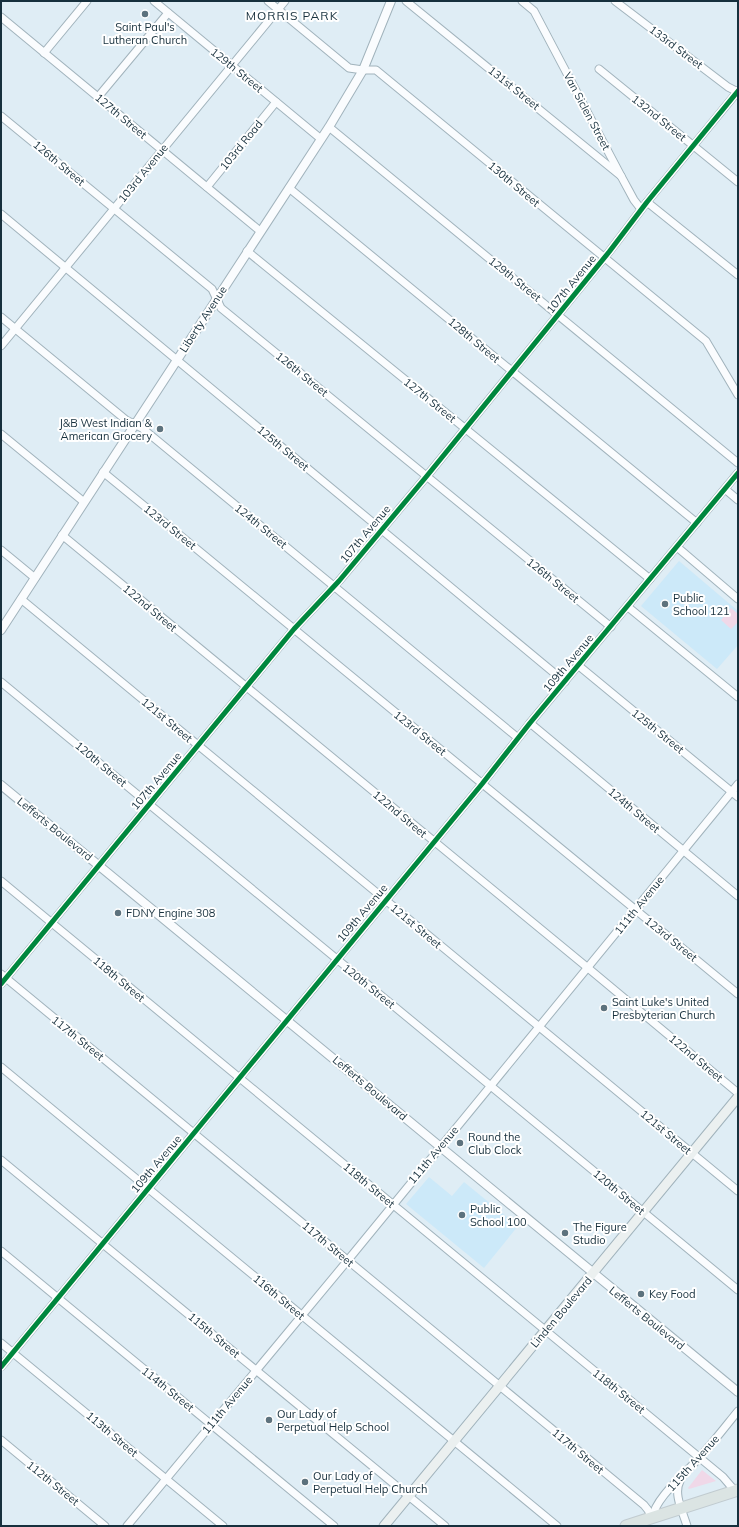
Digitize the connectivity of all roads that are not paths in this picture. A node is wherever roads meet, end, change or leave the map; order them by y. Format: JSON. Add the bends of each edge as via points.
{"nodes":[{"id":1,"x":87,"y":1,"type":"edge"},
{"id":2,"x":154,"y":1,"type":"edge"},
{"id":3,"x":268,"y":1,"type":"edge"},
{"id":4,"x":285,"y":1,"type":"edge"},
{"id":5,"x":391,"y":1,"type":"edge"},
{"id":6,"x":406,"y":1,"type":"edge"},
{"id":7,"x":522,"y":1,"type":"edge"},
{"id":8,"x":615,"y":1,"type":"edge"},
{"id":9,"x":278,"y":9,"type":"junction"},
{"id":10,"x":168,"y":13,"type":"junction"},
{"id":11,"x":1,"y":17,"type":"edge"},
{"id":12,"x":44,"y":53,"type":"junction"},
{"id":13,"x":232,"y":66,"type":"junction"},
{"id":14,"x":599,"y":69,"type":"dead end"},
{"id":15,"x":363,"y":70,"type":"junction"},
{"id":16,"x":738,"y":92,"type":"edge"},
{"id":17,"x":98,"y":98,"type":"junction"},
{"id":18,"x":276,"y":102,"type":"junction"},
{"id":19,"x":1,"y":116,"type":"edge"},
{"id":20,"x":328,"y":127,"type":"junction"},
{"id":21,"x":320,"y":139,"type":"junction"},
{"id":22,"x":693,"y":145,"type":"junction"},
{"id":23,"x":162,"y":150,"type":"junction"},
{"id":24,"x":621,"y":176,"type":"junction"},
{"id":25,"x":738,"y":182,"type":"edge"},
{"id":26,"x":207,"y":187,"type":"junction"},
{"id":27,"x":289,"y":188,"type":"junction"},
{"id":28,"x":647,"y":202,"type":"junction"},
{"id":29,"x":114,"y":209,"type":"junction"},
{"id":30,"x":641,"y":209,"type":"junction"},
{"id":31,"x":1,"y":214,"type":"edge"},
{"id":32,"x":260,"y":231,"type":"junction"},
{"id":33,"x":247,"y":251,"type":"junction"},
{"id":34,"x":604,"y":258,"type":"junction"},
{"id":35,"x":65,"y":268,"type":"junction"},
{"id":36,"x":738,"y":275,"type":"edge"},
{"id":37,"x":216,"y":299,"type":"junction"},
{"id":38,"x":558,"y":315,"type":"junction"},
{"id":39,"x":1,"y":317,"type":"edge"},
{"id":40,"x":15,"y":329,"type":"junction"},
{"id":41,"x":1,"y":346,"type":"edge"},
{"id":42,"x":176,"y":360,"type":"junction"},
{"id":43,"x":512,"y":372,"type":"junction"},
{"id":44,"x":738,"y":395,"type":"edge"},
{"id":45,"x":134,"y":424,"type":"junction"},
{"id":46,"x":466,"y":428,"type":"junction"},
{"id":47,"x":1,"y":434,"type":"edge"},
{"id":48,"x":738,"y":463,"type":"edge"},
{"id":49,"x":103,"y":472,"type":"junction"},
{"id":50,"x":738,"y":473,"type":"edge"},
{"id":51,"x":426,"y":477,"type":"junction"},
{"id":52,"x":725,"y":489,"type":"junction"},
{"id":53,"x":738,"y":500,"type":"edge"},
{"id":54,"x":84,"y":502,"type":"junction"},
{"id":55,"x":697,"y":523,"type":"junction"},
{"id":56,"x":382,"y":530,"type":"junction"},
{"id":57,"x":62,"y":535,"type":"junction"},
{"id":58,"x":677,"y":547,"type":"junction"},
{"id":59,"x":1,"y":550,"type":"edge"},
{"id":60,"x":35,"y":578,"type":"junction"},
{"id":61,"x":650,"y":579,"type":"junction"},
{"id":62,"x":334,"y":586,"type":"junction"},
{"id":63,"x":21,"y":599,"type":"junction"},
{"id":64,"x":738,"y":599,"type":"edge"},
{"id":65,"x":628,"y":606,"type":"junction"},
{"id":66,"x":611,"y":627,"type":"junction"},
{"id":67,"x":294,"y":629,"type":"junction"},
{"id":68,"x":1,"y":630,"type":"edge"},
{"id":69,"x":579,"y":666,"type":"junction"},
{"id":70,"x":1,"y":682,"type":"edge"},
{"id":71,"x":565,"y":682,"type":"junction"},
{"id":72,"x":246,"y":687,"type":"junction"},
{"id":73,"x":738,"y":697,"type":"edge"},
{"id":74,"x":530,"y":723,"type":"junction"},
{"id":75,"x":518,"y":738,"type":"junction"},
{"id":76,"x":198,"y":746,"type":"junction"},
{"id":77,"x":1,"y":784,"type":"edge"},
{"id":78,"x":482,"y":784,"type":"junction"},
{"id":79,"x":738,"y":784,"type":"edge"},
{"id":80,"x":732,"y":792,"type":"junction"},
{"id":81,"x":738,"y":797,"type":"edge"},
{"id":82,"x":149,"y":804,"type":"junction"},
{"id":83,"x":434,"y":842,"type":"junction"},
{"id":84,"x":683,"y":851,"type":"junction"},
{"id":85,"x":99,"y":865,"type":"junction"},
{"id":86,"x":1,"y":881,"type":"edge"},
{"id":87,"x":738,"y":896,"type":"edge"},
{"id":88,"x":386,"y":900,"type":"junction"},
{"id":89,"x":636,"y":910,"type":"junction"},
{"id":90,"x":52,"y":923,"type":"junction"},
{"id":91,"x":337,"y":959,"type":"junction"},
{"id":92,"x":588,"y":968,"type":"junction"},
{"id":93,"x":3,"y":979,"type":"edge"},
{"id":94,"x":738,"y":994,"type":"edge"},
{"id":95,"x":287,"y":1020,"type":"junction"},
{"id":96,"x":539,"y":1027,"type":"junction"},
{"id":97,"x":1,"y":1067,"type":"edge"},
{"id":98,"x":240,"y":1078,"type":"junction"},
{"id":99,"x":490,"y":1086,"type":"junction"},
{"id":100,"x":738,"y":1093,"type":"edge"},
{"id":101,"x":738,"y":1097,"type":"edge"},
{"id":102,"x":194,"y":1133,"type":"junction"},
{"id":103,"x":440,"y":1147,"type":"junction"},
{"id":104,"x":692,"y":1153,"type":"junction"},
{"id":105,"x":1,"y":1160,"type":"edge"},
{"id":106,"x":148,"y":1188,"type":"junction"},
{"id":107,"x":738,"y":1191,"type":"edge"},
{"id":108,"x":393,"y":1204,"type":"junction"},
{"id":109,"x":643,"y":1212,"type":"junction"},
{"id":110,"x":102,"y":1244,"type":"junction"},
{"id":111,"x":1,"y":1251,"type":"edge"},
{"id":112,"x":348,"y":1260,"type":"junction"},
{"id":113,"x":593,"y":1273,"type":"junction"},
{"id":114,"x":738,"y":1290,"type":"edge"},
{"id":115,"x":57,"y":1298,"type":"junction"},
{"id":116,"x":302,"y":1315,"type":"junction"},
{"id":117,"x":545,"y":1330,"type":"junction"},
{"id":118,"x":1,"y":1343,"type":"edge"},
{"id":119,"x":13,"y":1353,"type":"junction"},
{"id":120,"x":1,"y":1367,"type":"edge"},
{"id":121,"x":256,"y":1370,"type":"junction"},
{"id":122,"x":500,"y":1386,"type":"junction"},
{"id":123,"x":738,"y":1392,"type":"edge"},
{"id":124,"x":738,"y":1411,"type":"edge"},
{"id":125,"x":211,"y":1424,"type":"junction"},
{"id":126,"x":1,"y":1440,"type":"edge"},
{"id":127,"x":454,"y":1441,"type":"junction"},
{"id":128,"x":700,"y":1458,"type":"junction"},
{"id":129,"x":682,"y":1477,"type":"junction"},
{"id":130,"x":166,"y":1479,"type":"junction"},
{"id":131,"x":737,"y":1491,"type":"edge"},
{"id":132,"x":408,"y":1496,"type":"junction"},
{"id":133,"x":682,"y":1508,"type":"junction"},
{"id":134,"x":652,"y":1518,"type":"junction"},
{"id":135,"x":105,"y":1526,"type":"edge"},
{"id":136,"x":127,"y":1526,"type":"edge"},
{"id":137,"x":223,"y":1526,"type":"edge"},
{"id":138,"x":334,"y":1526,"type":"edge"},
{"id":139,"x":384,"y":1526,"type":"edge"},
{"id":140,"x":445,"y":1526,"type":"edge"},
{"id":141,"x":558,"y":1526,"type":"edge"},
{"id":142,"x":626,"y":1526,"type":"edge"},
{"id":143,"x":687,"y":1526,"type":"edge"}],
"edges":[{"from":1,"to":12,"type":"street"},
{"from":2,"to":10,"type":"street","name":"129th Street"},
{"from":3,"to":9,"type":"street","name":"130th Street"},
{"from":4,"to":9,"type":"street","name":"103rd Avenue"},
{"from":5,"to":15,"type":"street","name":"Liberty Avenue"},
{"from":6,"to":24,"type":"street","name":"131st Street"},
{"from":7,"to":24,"type":"street","name":"Van Siclen Street","via":[[534,11]]},
{"from":8,"to":16,"type":"street","name":"133rd Street"},
{"from":9,"to":13,"type":"street","name":"103rd Avenue"},
{"from":9,"to":15,"type":"street","name":"130th Street","via":[[349,68]]},
{"from":10,"to":13,"type":"street","name":"129th Street"},
{"from":10,"to":17,"type":"street"},
{"from":11,"to":12,"type":"street","name":"127th Street"},
{"from":12,"to":17,"type":"street","name":"127th Street"},
{"from":13,"to":18,"type":"street","name":"129th Street"},
{"from":13,"to":23,"type":"street","name":"103rd Avenue"},
{"from":14,"to":22,"type":"street","name":"132nd Street"},
{"from":15,"to":20,"type":"street","name":"Liberty Avenue"},
{"from":15,"to":34,"type":"street","name":"130th Street","via":[[376,70]]},
{"from":16,"to":22,"type":"street","name":"107th Avenue"},
{"from":17,"to":23,"type":"street","name":"127th Street"},
{"from":18,"to":21,"type":"street","name":"129th Street"},
{"from":18,"to":26,"type":"street","name":"103rd Road"},
{"from":19,"to":29,"type":"street","name":"126th Street"},
{"from":20,"to":21,"type":"street","name":"Liberty Avenue"},
{"from":20,"to":38,"type":"street","name":"129th Street"},
{"from":21,"to":27,"type":"street","name":"Liberty Avenue"},
{"from":22,"to":25,"type":"street","name":"132nd Street"},
{"from":22,"to":28,"type":"street","name":"107th Avenue"},
{"from":23,"to":26,"type":"street","name":"127th Street"},
{"from":23,"to":29,"type":"street","name":"103rd Avenue"},
{"from":24,"to":30,"type":"street","name":"Van Siclen Street"},
{"from":26,"to":32,"type":"street","name":"127th Street"},
{"from":27,"to":32,"type":"street","name":"Liberty Avenue"},
{"from":27,"to":43,"type":"street","name":"128th Street"},
{"from":28,"to":30,"type":"street","name":"107th Avenue"},
{"from":28,"to":36,"type":"street"},
{"from":29,"to":35,"type":"street","name":"103rd Avenue"},
{"from":29,"to":37,"type":"street","name":"126th Street","via":[[212,289]]},
{"from":30,"to":34,"type":"street","name":"107th Avenue"},
{"from":31,"to":35,"type":"street","name":"125th Street"},
{"from":32,"to":33,"type":"street","name":"Liberty Avenue"},
{"from":33,"to":37,"type":"street","name":"Liberty Avenue"},
{"from":33,"to":46,"type":"street","name":"127th Street"},
{"from":34,"to":38,"type":"street","name":"107th Avenue"},
{"from":34,"to":44,"type":"street","name":"130th Street","via":[[706,341]]},
{"from":35,"to":40,"type":"street","name":"103rd Avenue"},
{"from":35,"to":42,"type":"street","name":"125th Street"},
{"from":37,"to":42,"type":"street","name":"Liberty Avenue"},
{"from":37,"to":51,"type":"street","name":"126th Street","via":[[221,308]]},
{"from":38,"to":43,"type":"street","name":"107th Avenue"},
{"from":38,"to":48,"type":"street","name":"129th Street"},
{"from":39,"to":40,"type":"street","name":"124th Street"},
{"from":40,"to":41,"type":"street","name":"103rd Avenue"},
{"from":40,"to":45,"type":"street","name":"124th Street"},
{"from":42,"to":45,"type":"street","name":"Liberty Avenue"},
{"from":42,"to":56,"type":"street","name":"125th Street"},
{"from":43,"to":46,"type":"street","name":"107th Avenue"},
{"from":43,"to":55,"type":"street","name":"128th Street"},
{"from":45,"to":49,"type":"street","name":"Liberty Avenue"},
{"from":45,"to":62,"type":"street","name":"124th Street"},
{"from":46,"to":51,"type":"street","name":"107th Avenue"},
{"from":46,"to":61,"type":"street","name":"127th Street"},
{"from":47,"to":54,"type":"street"},
{"from":49,"to":54,"type":"street","name":"Liberty Avenue"},
{"from":49,"to":67,"type":"street","name":"123rd Street"},
{"from":50,"to":52,"type":"street","name":"109th Avenue"},
{"from":51,"to":56,"type":"street","name":"107th Avenue"},
{"from":51,"to":66,"type":"street","name":"126th Street"},
{"from":52,"to":53,"type":"street"},
{"from":52,"to":55,"type":"street","name":"109th Avenue"},
{"from":54,"to":57,"type":"street","name":"Liberty Avenue"},
{"from":55,"to":58,"type":"street","name":"109th Avenue"},
{"from":56,"to":62,"type":"street","name":"107th Avenue"},
{"from":56,"to":71,"type":"street","name":"125th Street"},
{"from":57,"to":60,"type":"street","name":"Liberty Avenue"},
{"from":57,"to":72,"type":"street","name":"122nd Street"},
{"from":58,"to":61,"type":"street","name":"109th Avenue"},
{"from":58,"to":64,"type":"street"},
{"from":59,"to":60,"type":"street"},
{"from":60,"to":63,"type":"street","name":"Liberty Avenue"},
{"from":61,"to":65,"type":"street","name":"109th Avenue"},
{"from":62,"to":67,"type":"street","name":"107th Avenue"},
{"from":62,"to":75,"type":"street","name":"124th Street"},
{"from":63,"to":68,"type":"street","name":"Liberty Avenue"},
{"from":63,"to":76,"type":"street","name":"121st Street"},
{"from":65,"to":66,"type":"street","name":"109th Avenue"},
{"from":65,"to":73,"type":"street"},
{"from":66,"to":69,"type":"street","name":"109th Avenue"},
{"from":67,"to":72,"type":"street","name":"107th Avenue"},
{"from":67,"to":78,"type":"street","name":"123rd Street"},
{"from":69,"to":71,"type":"street","name":"109th Avenue"},
{"from":69,"to":80,"type":"street","name":"125th Street"},
{"from":70,"to":82,"type":"street","name":"120th Street"},
{"from":71,"to":74,"type":"street","name":"109th Avenue"},
{"from":72,"to":76,"type":"street","name":"107th Avenue"},
{"from":72,"to":83,"type":"street","name":"122nd Street"},
{"from":74,"to":75,"type":"street","name":"109th Avenue"},
{"from":74,"to":84,"type":"street","name":"124th Street"},
{"from":75,"to":78,"type":"street","name":"109th Avenue"},
{"from":76,"to":82,"type":"street","name":"107th Avenue"},
{"from":76,"to":88,"type":"street","name":"121st Street"},
{"from":77,"to":85,"type":"street","name":"Lefferts Boulevard"},
{"from":78,"to":83,"type":"street","name":"109th Avenue"},
{"from":78,"to":89,"type":"street","name":"123rd Street"},
{"from":79,"to":80,"type":"street","name":"111th Avenue"},
{"from":80,"to":81,"type":"street","name":"125th Street"},
{"from":80,"to":84,"type":"street","name":"111th Avenue"},
{"from":82,"to":85,"type":"street","name":"107th Avenue"},
{"from":82,"to":91,"type":"street","name":"120th Street"},
{"from":83,"to":88,"type":"street","name":"109th Avenue"},
{"from":83,"to":92,"type":"street","name":"122nd Street"},
{"from":84,"to":87,"type":"street","name":"124th Street"},
{"from":84,"to":89,"type":"street","name":"111th Avenue"},
{"from":85,"to":90,"type":"street","name":"107th Avenue"},
{"from":85,"to":95,"type":"street","name":"Lefferts Boulevard"},
{"from":86,"to":90,"type":"street","name":"118th Street"},
{"from":88,"to":91,"type":"street","name":"109th Avenue"},
{"from":88,"to":96,"type":"street","name":"121st Street"},
{"from":89,"to":92,"type":"street","name":"111th Avenue"},
{"from":89,"to":94,"type":"street","name":"123rd Street"},
{"from":90,"to":93,"type":"street","name":"107th Avenue"},
{"from":90,"to":98,"type":"street","name":"118th Street"},
{"from":91,"to":95,"type":"street","name":"109th Avenue"},
{"from":91,"to":99,"type":"street","name":"120th Street"},
{"from":92,"to":96,"type":"street","name":"111th Avenue"},
{"from":92,"to":100,"type":"street","name":"122nd Street"},
{"from":93,"to":102,"type":"street","name":"117th Street"},
{"from":95,"to":98,"type":"street","name":"109th Avenue"},
{"from":95,"to":103,"type":"street","name":"Lefferts Boulevard"},
{"from":96,"to":99,"type":"street","name":"111th Avenue"},
{"from":96,"to":104,"type":"street","name":"121st Street"},
{"from":97,"to":106,"type":"street","name":"116th Street"},
{"from":98,"to":102,"type":"street","name":"109th Avenue"},
{"from":98,"to":108,"type":"street","name":"118th Street"},
{"from":99,"to":103,"type":"street","name":"111th Avenue"},
{"from":99,"to":109,"type":"street","name":"120th Street"},
{"from":101,"to":104,"type":"main road","name":"Linden Boulevard"},
{"from":102,"to":106,"type":"street","name":"109th Avenue"},
{"from":102,"to":112,"type":"street","name":"117th Street"},
{"from":103,"to":108,"type":"street","name":"111th Avenue"},
{"from":103,"to":113,"type":"street","name":"Lefferts Boulevard"},
{"from":104,"to":107,"type":"street","name":"121st Street"},
{"from":104,"to":109,"type":"main road","name":"Linden Boulevard"},
{"from":105,"to":110,"type":"street","name":"115th Street"},
{"from":106,"to":110,"type":"street","name":"109th Avenue"},
{"from":106,"to":116,"type":"street","name":"116th Street"},
{"from":108,"to":112,"type":"street","name":"111th Avenue"},
{"from":108,"to":117,"type":"street","name":"118th Street"},
{"from":109,"to":113,"type":"main road","name":"Linden Boulevard"},
{"from":109,"to":114,"type":"street","name":"120th Street"},
{"from":110,"to":115,"type":"street","name":"109th Avenue"},
{"from":110,"to":121,"type":"street","name":"115th Street"},
{"from":111,"to":115,"type":"street","name":"114th Street"},
{"from":112,"to":116,"type":"street","name":"111th Avenue"},
{"from":112,"to":122,"type":"street","name":"117th Street"},
{"from":113,"to":117,"type":"main road","name":"Linden Boulevard"},
{"from":113,"to":123,"type":"street","name":"Lefferts Boulevard"},
{"from":115,"to":119,"type":"street","name":"109th Avenue"},
{"from":115,"to":125,"type":"street","name":"114th Street"},
{"from":116,"to":121,"type":"street","name":"111th Avenue"},
{"from":116,"to":127,"type":"street","name":"116th Street"},
{"from":117,"to":122,"type":"main road","name":"Linden Boulevard"},
{"from":117,"to":128,"type":"street","name":"118th Street"},
{"from":118,"to":119,"type":"street","name":"113th Street"},
{"from":119,"to":120,"type":"street","name":"109th Avenue"},
{"from":119,"to":130,"type":"street","name":"113th Street"},
{"from":121,"to":125,"type":"street","name":"111th Avenue"},
{"from":121,"to":132,"type":"street","name":"115th Street"},
{"from":122,"to":127,"type":"main road","name":"Linden Boulevard"},
{"from":122,"to":134,"type":"street","name":"117th Street","via":[[644,1505]]},
{"from":124,"to":128,"type":"street","name":"115th Avenue"},
{"from":125,"to":130,"type":"street","name":"111th Avenue"},
{"from":125,"to":138,"type":"street","name":"114th Street"},
{"from":126,"to":135,"type":"street","name":"112th Street"},
{"from":127,"to":132,"type":"main road","name":"Linden Boulevard"},
{"from":127,"to":141,"type":"street","name":"116th Street"},
{"from":128,"to":129,"type":"street","name":"115th Avenue"},
{"from":128,"to":131,"type":"street","name":"118th Street"},
{"from":129,"to":133,"type":"street","via":[[677,1490]]},
{"from":129,"to":134,"type":"street","name":"115th Avenue","via":[[660,1500]]},
{"from":130,"to":136,"type":"street","name":"111th Avenue"},
{"from":130,"to":137,"type":"street","name":"113th Street"},
{"from":131,"to":133,"type":"main road"},
{"from":132,"to":139,"type":"main road","name":"Linden Boulevard"},
{"from":132,"to":140,"type":"street","name":"115th Street"},
{"from":133,"to":134,"type":"main road"},
{"from":133,"to":143,"type":"street"},
{"from":134,"to":142,"type":"main road"}]}
